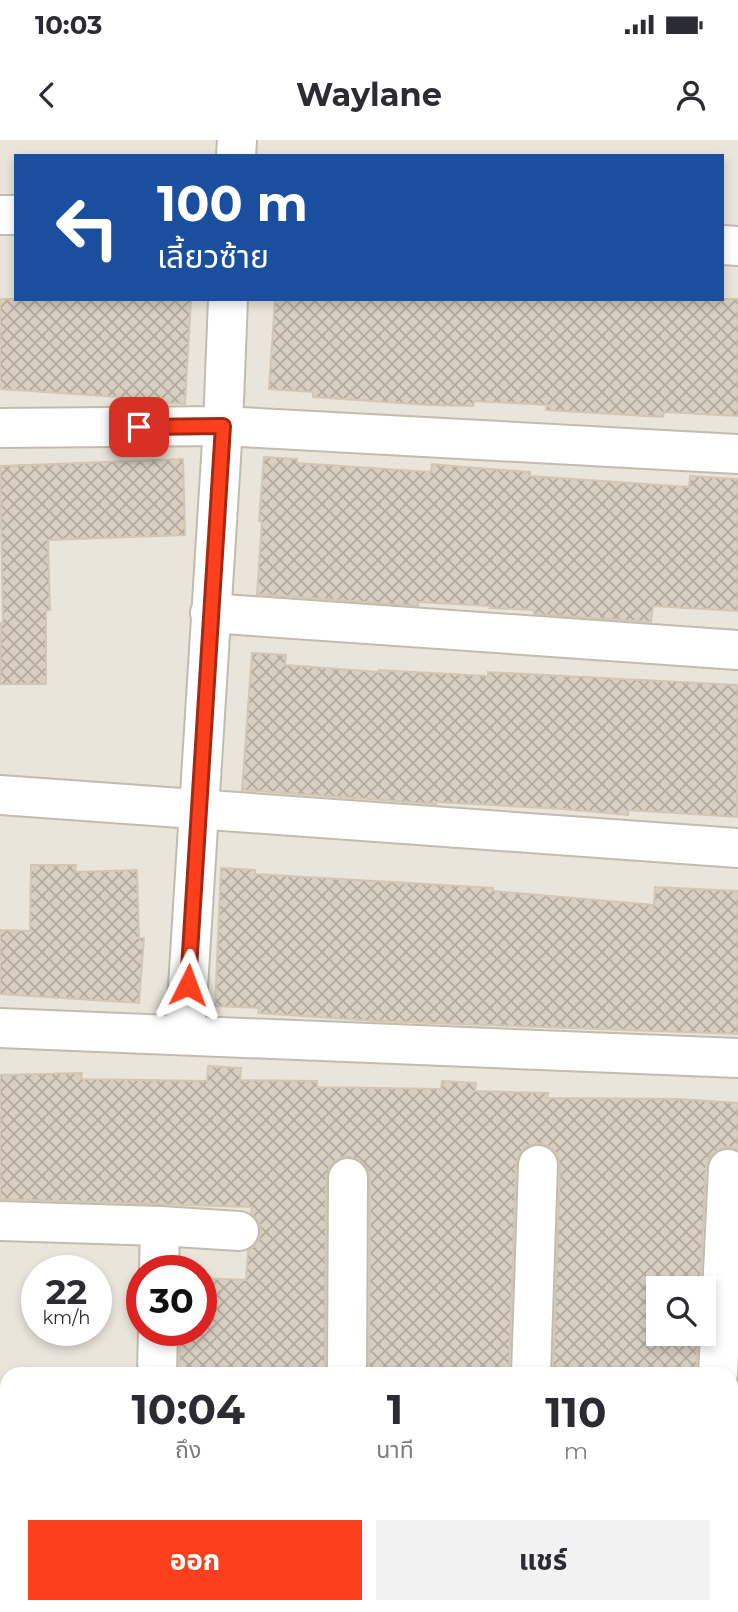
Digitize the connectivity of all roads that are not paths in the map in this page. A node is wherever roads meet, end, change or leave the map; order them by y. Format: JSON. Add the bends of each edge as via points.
{"nodes":[{"id":1,"x":228,"y":301,"type":"edge"},
{"id":2,"x":223,"y":426,"type":"junction"},
{"id":3,"x":0,"y":428,"type":"edge"},
{"id":4,"x":738,"y":454,"type":"edge"},
{"id":5,"x":210,"y":613,"type":"junction"},
{"id":6,"x":738,"y":650,"type":"edge"},
{"id":7,"x":0,"y":796,"type":"edge"},
{"id":8,"x":199,"y":810,"type":"junction"},
{"id":9,"x":738,"y":848,"type":"edge"},
{"id":10,"x":0,"y":1028,"type":"edge"},
{"id":11,"x":185,"y":1035,"type":"junction"},
{"id":12,"x":738,"y":1058,"type":"edge"},
{"id":13,"x":538,"y":1165,"type":"dead end"},
{"id":14,"x":728,"y":1169,"type":"dead end"},
{"id":15,"x":348,"y":1178,"type":"dead end"},
{"id":16,"x":0,"y":1221,"type":"edge"},
{"id":17,"x":160,"y":1226,"type":"junction"},
{"id":18,"x":239,"y":1231,"type":"dead end"},
{"id":19,"x":159,"y":1255,"type":"edge"},
{"id":20,"x":158,"y":1346,"type":"edge"},
{"id":21,"x":157,"y":1367,"type":"edge"},
{"id":22,"x":347,"y":1367,"type":"edge"},
{"id":23,"x":531,"y":1367,"type":"edge"},
{"id":24,"x":718,"y":1367,"type":"edge"}],
"edges":[{"from":1,"to":2,"type":"street"},
{"from":2,"to":3,"type":"street"},
{"from":2,"to":4,"type":"street"},
{"from":2,"to":5,"type":"street"},
{"from":5,"to":6,"type":"street"},
{"from":5,"to":8,"type":"street"},
{"from":7,"to":8,"type":"street"},
{"from":8,"to":9,"type":"street"},
{"from":8,"to":11,"type":"street"},
{"from":10,"to":11,"type":"street"},
{"from":11,"to":12,"type":"street"},
{"from":13,"to":23,"type":"street"},
{"from":14,"to":24,"type":"street"},
{"from":15,"to":22,"type":"street"},
{"from":16,"to":17,"type":"street"},
{"from":17,"to":18,"type":"street"},
{"from":17,"to":19,"type":"street"},
{"from":20,"to":21,"type":"street"}]}
